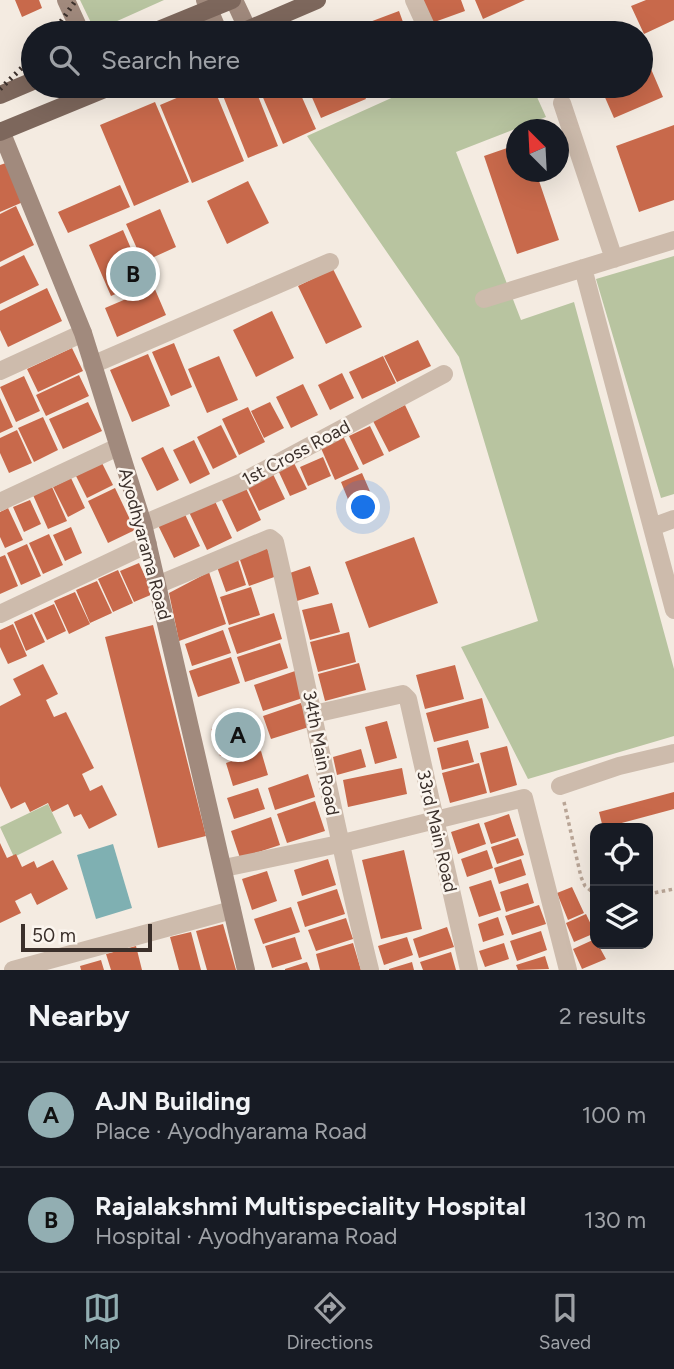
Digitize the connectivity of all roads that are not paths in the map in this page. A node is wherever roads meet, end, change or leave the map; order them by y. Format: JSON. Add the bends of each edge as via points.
{"nodes":[{"id":1,"x":66,"y":0,"type":"edge"},
{"id":2,"x":233,"y":0,"type":"edge"},
{"id":3,"x":317,"y":0,"type":"edge"},
{"id":4,"x":414,"y":0,"type":"edge"},
{"id":5,"x":207,"y":5,"type":"edge"},
{"id":6,"x":76,"y":21,"type":"edge"},
{"id":7,"x":175,"y":21,"type":"edge"},
{"id":8,"x":240,"y":21,"type":"edge"},
{"id":9,"x":269,"y":21,"type":"edge"},
{"id":10,"x":424,"y":21,"type":"edge"},
{"id":11,"x":21,"y":86,"type":"edge"},
{"id":12,"x":0,"y":95,"type":"edge"},
{"id":13,"x":82,"y":98,"type":"edge"},
{"id":14,"x":562,"y":103,"type":"dead end"},
{"id":15,"x":1,"y":131,"type":"edge"},
{"id":16,"x":674,"y":240,"type":"edge"},
{"id":17,"x":614,"y":259,"type":"junction"},
{"id":18,"x":330,"y":262,"type":"dead end"},
{"id":19,"x":583,"y":268,"type":"junction"},
{"id":20,"x":484,"y":299,"type":"dead end"},
{"id":21,"x":83,"y":333,"type":"junction"},
{"id":22,"x":92,"y":365,"type":"junction"},
{"id":23,"x":0,"y":371,"type":"edge"},
{"id":24,"x":444,"y":374,"type":"dead end"},
{"id":25,"x":118,"y":447,"type":"junction"},
{"id":26,"x":0,"y":502,"type":"edge"},
{"id":27,"x":674,"y":519,"type":"edge"},
{"id":28,"x":143,"y":524,"type":"junction"},
{"id":29,"x":652,"y":527,"type":"junction"},
{"id":30,"x":148,"y":544,"type":"junction"},
{"id":31,"x":157,"y":585,"type":"junction"},
{"id":32,"x":674,"y":610,"type":"edge"},
{"id":33,"x":0,"y":614,"type":"edge"},
{"id":34,"x":314,"y":714,"type":"junction"},
{"id":35,"x":674,"y":753,"type":"edge"},
{"id":36,"x":560,"y":786,"type":"road end"},
{"id":37,"x":434,"y":820,"type":"junction"},
{"id":38,"x":339,"y":844,"type":"junction"},
{"id":39,"x":224,"y":868,"type":"junction"},
{"id":40,"x":232,"y":910,"type":"junction"},
{"id":41,"x":13,"y":970,"type":"edge"},
{"id":42,"x":246,"y":970,"type":"edge"},
{"id":43,"x":370,"y":970,"type":"edge"},
{"id":44,"x":469,"y":970,"type":"edge"},
{"id":45,"x":568,"y":970,"type":"edge"}],
"edges":[{"from":1,"to":6,"type":"street"},
{"from":2,"to":5,"type":"main road"},
{"from":2,"to":8,"type":"street"},
{"from":3,"to":9,"type":"main road"},
{"from":4,"to":10,"type":"street"},
{"from":5,"to":7,"type":"main road"},
{"from":11,"to":12,"type":"main road"},
{"from":13,"to":15,"type":"main road"},
{"from":14,"to":17,"type":"street"},
{"from":15,"to":21,"type":"street","name":"Ayodhyarama Road"},
{"from":16,"to":17,"type":"street"},
{"from":17,"to":19,"type":"street"},
{"from":18,"to":22,"type":"street"},
{"from":19,"to":20,"type":"street"},
{"from":19,"to":29,"type":"street"},
{"from":21,"to":22,"type":"street","name":"Ayodhyarama Road"},
{"from":21,"to":23,"type":"street"},
{"from":22,"to":25,"type":"street","name":"Ayodhyarama Road"},
{"from":24,"to":28,"type":"street","name":"1st Cross Road","via":[[253,476]]},
{"from":25,"to":26,"type":"street"},
{"from":25,"to":28,"type":"street","name":"Ayodhyarama Road"},
{"from":27,"to":29,"type":"street"},
{"from":28,"to":30,"type":"street","name":"Ayodhyarama Road"},
{"from":29,"to":32,"type":"street"},
{"from":30,"to":31,"type":"street","name":"Ayodhyarama Road"},
{"from":30,"to":33,"type":"street"},
{"from":31,"to":34,"type":"street","name":"34th Main Road","via":[[270,538],[275,542]]},
{"from":31,"to":39,"type":"street","name":"Ayodhyarama Road"},
{"from":34,"to":37,"type":"street","name":"33rd Main Road","via":[[402,694],[408,699]]},
{"from":34,"to":38,"type":"street","name":"34th Main Road"},
{"from":35,"to":36,"type":"street"},
{"from":37,"to":38,"type":"street"},
{"from":37,"to":44,"type":"street","name":"33rd Main Road"},
{"from":37,"to":45,"type":"street","via":[[524,798]]},
{"from":38,"to":39,"type":"street"},
{"from":38,"to":43,"type":"street","name":"34th Main Road"},
{"from":39,"to":40,"type":"street","name":"Ayodhyarama Road"},
{"from":40,"to":41,"type":"street"},
{"from":40,"to":42,"type":"street","name":"Ayodhyarama Road"}]}
